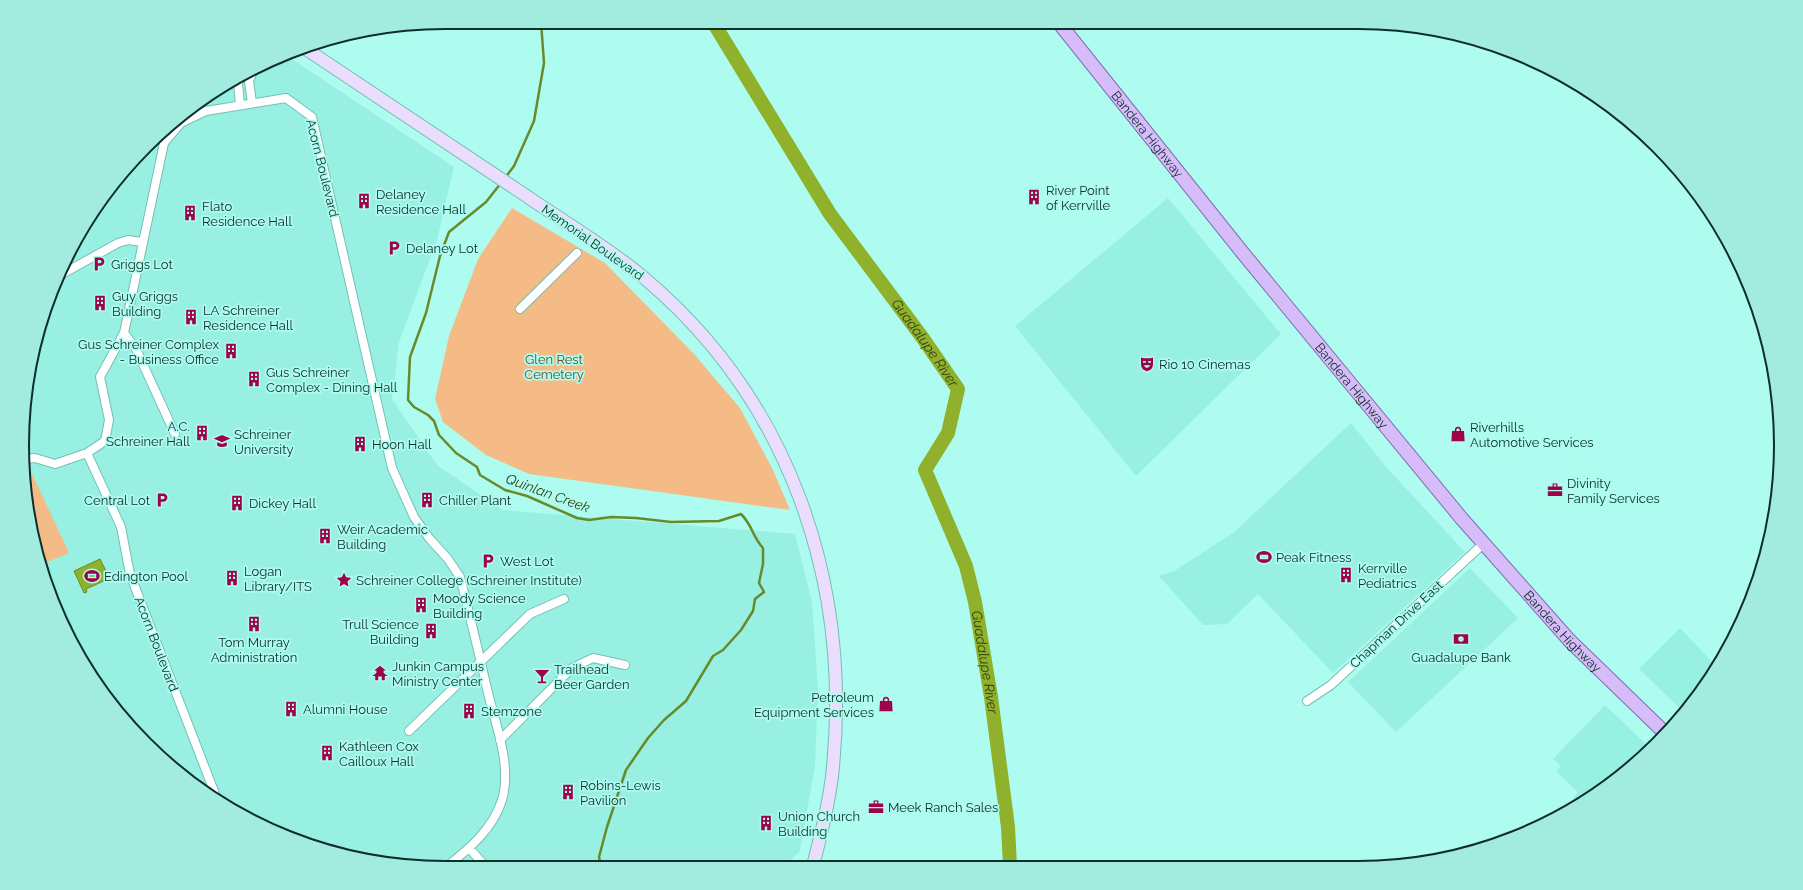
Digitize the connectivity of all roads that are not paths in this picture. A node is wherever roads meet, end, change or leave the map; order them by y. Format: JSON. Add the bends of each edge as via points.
{"nodes":[{"id":1,"x":1064,"y":29,"type":"edge"},
{"id":2,"x":310,"y":52,"type":"edge"},
{"id":3,"x":250,"y":78,"type":"edge"},
{"id":4,"x":238,"y":84,"type":"edge"},
{"id":5,"x":252,"y":103,"type":"junction"},
{"id":6,"x":240,"y":105,"type":"junction"},
{"id":7,"x":184,"y":122,"type":"edge"},
{"id":8,"x":179,"y":126,"type":"edge"},
{"id":9,"x":142,"y":242,"type":"junction"},
{"id":10,"x":577,"y":253,"type":"dead end"},
{"id":11,"x":67,"y":272,"type":"edge"},
{"id":12,"x":520,"y":309,"type":"dead end"},
{"id":13,"x":124,"y":333,"type":"junction"},
{"id":14,"x":176,"y":434,"type":"dead end"},
{"id":15,"x":86,"y":453,"type":"junction"},
{"id":16,"x":30,"y":458,"type":"edge"},
{"id":17,"x":1483,"y":544,"type":"junction"},
{"id":18,"x":564,"y":599,"type":"dead end"},
{"id":19,"x":481,"y":661,"type":"junction"},
{"id":20,"x":625,"y":665,"type":"dead end"},
{"id":21,"x":1307,"y":700,"type":"dead end"},
{"id":22,"x":1661,"y":729,"type":"edge"},
{"id":23,"x":409,"y":731,"type":"dead end"},
{"id":24,"x":500,"y":740,"type":"junction"},
{"id":25,"x":214,"y":791,"type":"edge"},
{"id":26,"x":469,"y":848,"type":"junction"},
{"id":27,"x":453,"y":861,"type":"edge"},
{"id":28,"x":481,"y":861,"type":"edge"},
{"id":29,"x":812,"y":861,"type":"edge"}],
"edges":[{"from":1,"to":17,"type":"main road","name":"Bandera Highway","via":[[1356,392]]},
{"from":2,"to":29,"type":"main road","name":"Memorial Boulevard","via":[[642,276],[686,318],[744,390],[771,434],[797,490],[817,547],[828,595],[837,686],[833,770]]},
{"from":3,"to":5,"type":"street"},
{"from":4,"to":6,"type":"street"},
{"from":5,"to":6,"type":"street","name":"Acorn Boulevard"},
{"from":5,"to":19,"type":"street","name":"Acorn Boulevard","via":[[286,98],[312,116],[392,468],[414,517],[460,577]]},
{"from":6,"to":7,"type":"street","name":"Acorn Boulevard","via":[[206,111]]},
{"from":8,"to":9,"type":"street","name":"Acorn Boulevard","via":[[164,143]]},
{"from":9,"to":11,"type":"street","via":[[118,242]]},
{"from":9,"to":13,"type":"street","name":"Acorn Boulevard"},
{"from":10,"to":12,"type":"street"},
{"from":13,"to":14,"type":"street","via":[[136,348]]},
{"from":13,"to":15,"type":"street","name":"Acorn Boulevard","via":[[100,377],[109,420],[105,441]]},
{"from":15,"to":16,"type":"street","via":[[55,464]]},
{"from":15,"to":25,"type":"street","name":"Acorn Boulevard","via":[[121,527],[130,574]]},
{"from":17,"to":21,"type":"street","name":"Chapman Drive East","via":[[1331,685]]},
{"from":17,"to":22,"type":"main road","name":"Bandera Highway","via":[[1570,641]]},
{"from":18,"to":19,"type":"street","via":[[530,614]]},
{"from":19,"to":23,"type":"street"},
{"from":19,"to":24,"type":"street","name":"Acorn Boulevard"},
{"from":20,"to":24,"type":"street","via":[[593,658],[572,668]]},
{"from":24,"to":26,"type":"street","name":"Acorn Boulevard","via":[[505,772],[502,800],[491,825]]},
{"from":26,"to":27,"type":"street","name":"Acorn Boulevard"},
{"from":26,"to":28,"type":"street"}]}
